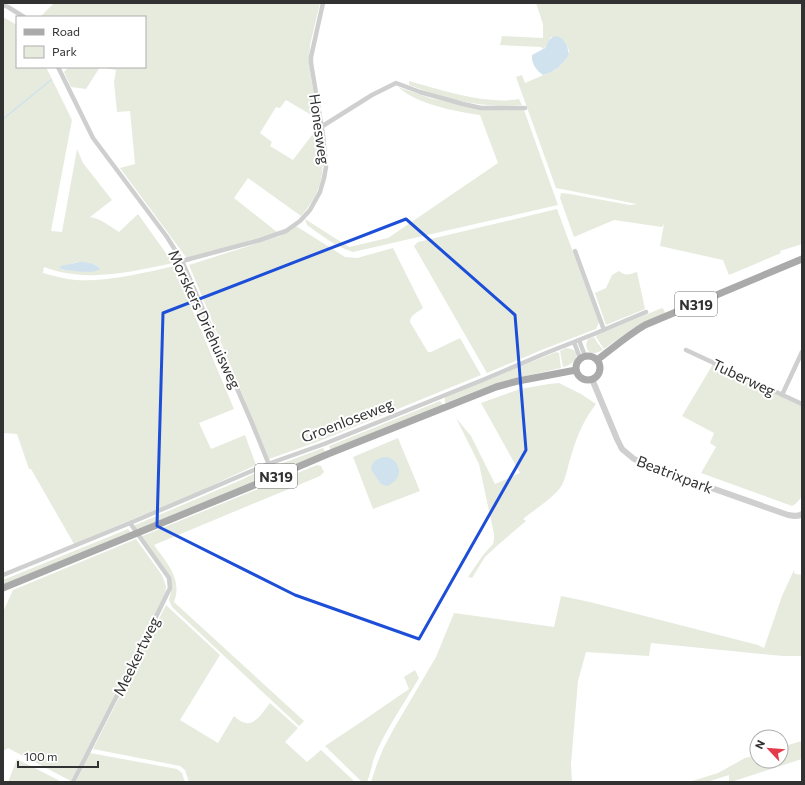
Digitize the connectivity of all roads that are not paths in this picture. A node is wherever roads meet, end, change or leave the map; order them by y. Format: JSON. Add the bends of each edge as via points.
{"nodes":[{"id":1,"x":323,"y":3,"type":"edge"},
{"id":2,"x":3,"y":5,"type":"edge"},
{"id":3,"x":22,"y":16,"type":"edge"},
{"id":4,"x":58,"y":68,"type":"edge"},
{"id":5,"x":525,"y":108,"type":"dead end"},
{"id":6,"x":321,"y":127,"type":"junction"},
{"id":7,"x":575,"y":251,"type":"dead end"},
{"id":8,"x":802,"y":259,"type":"edge"},
{"id":9,"x":182,"y":261,"type":"junction"},
{"id":10,"x":646,"y":312,"type":"dead end"},
{"id":11,"x":604,"y":330,"type":"junction"},
{"id":12,"x":576,"y":341,"type":"junction"},
{"id":13,"x":686,"y":350,"type":"dead end"},
{"id":14,"x":802,"y":352,"type":"edge"},
{"id":15,"x":583,"y":357,"type":"junction"},
{"id":16,"x":597,"y":360,"type":"junction"},
{"id":17,"x":576,"y":370,"type":"junction"},
{"id":18,"x":592,"y":379,"type":"junction"},
{"id":19,"x":782,"y":394,"type":"junction"},
{"id":20,"x":802,"y":404,"type":"edge"},
{"id":21,"x":268,"y":464,"type":"junction"},
{"id":22,"x":274,"y":477,"type":"junction"},
{"id":23,"x":802,"y":514,"type":"edge"},
{"id":24,"x":130,"y":523,"type":"junction"},
{"id":25,"x":137,"y":533,"type":"junction"},
{"id":26,"x":3,"y":575,"type":"edge"},
{"id":27,"x":3,"y":588,"type":"edge"},
{"id":28,"x":73,"y":782,"type":"edge"}],
"edges":[{"from":1,"to":6,"type":"street","name":"Honesweg","via":[[311,57]]},
{"from":2,"to":3,"type":"street"},
{"from":4,"to":9,"type":"street","name":"Morskers Driehuisweg","via":[[92,138],[167,237]]},
{"from":5,"to":6,"type":"street","via":[[482,108],[396,83]]},
{"from":6,"to":9,"type":"street","name":"Honesweg","via":[[326,167],[324,178],[315,202],[304,217],[286,231],[273,236]]},
{"from":7,"to":11,"type":"street"},
{"from":8,"to":16,"type":"main road","number":"N319","via":[[645,325]]},
{"from":9,"to":21,"type":"street","name":"Morskers Driehuisweg"},
{"from":10,"to":11,"type":"street","name":"Groenloseweg"},
{"from":11,"to":12,"type":"street","name":"Groenloseweg"},
{"from":12,"to":15,"type":"street"},
{"from":12,"to":21,"type":"street","name":"Groenloseweg","via":[[331,441]]},
{"from":13,"to":19,"type":"street","name":"Tuberweg"},
{"from":14,"to":19,"type":"street"},
{"from":15,"to":16,"type":"main road","via":[[591,356]]},
{"from":15,"to":17,"type":"main road","via":[[576,363]]},
{"from":16,"to":18,"type":"main road","via":[[599,372]]},
{"from":17,"to":18,"type":"main road","via":[[581,378]]},
{"from":17,"to":22,"type":"main road","name":"Groenloseweg","number":"N319","via":[[496,387]]},
{"from":18,"to":23,"type":"street","name":"Beatrixpark","via":[[617,440],[622,449],[634,459],[788,515]]},
{"from":19,"to":20,"type":"street","name":"Tuberweg"},
{"from":21,"to":22,"type":"street","name":"Morskers Driehuisweg"},
{"from":21,"to":24,"type":"street","name":"Groenloseweg"},
{"from":22,"to":25,"type":"main road","name":"Groenloseweg","number":"N319"},
{"from":24,"to":25,"type":"street"},
{"from":24,"to":26,"type":"street","name":"Groenloseweg"},
{"from":25,"to":27,"type":"main road","name":"Groenloseweg","number":"N319"},
{"from":25,"to":28,"type":"street","name":"Meekertweg","via":[[168,578],[170,588]]}]}
